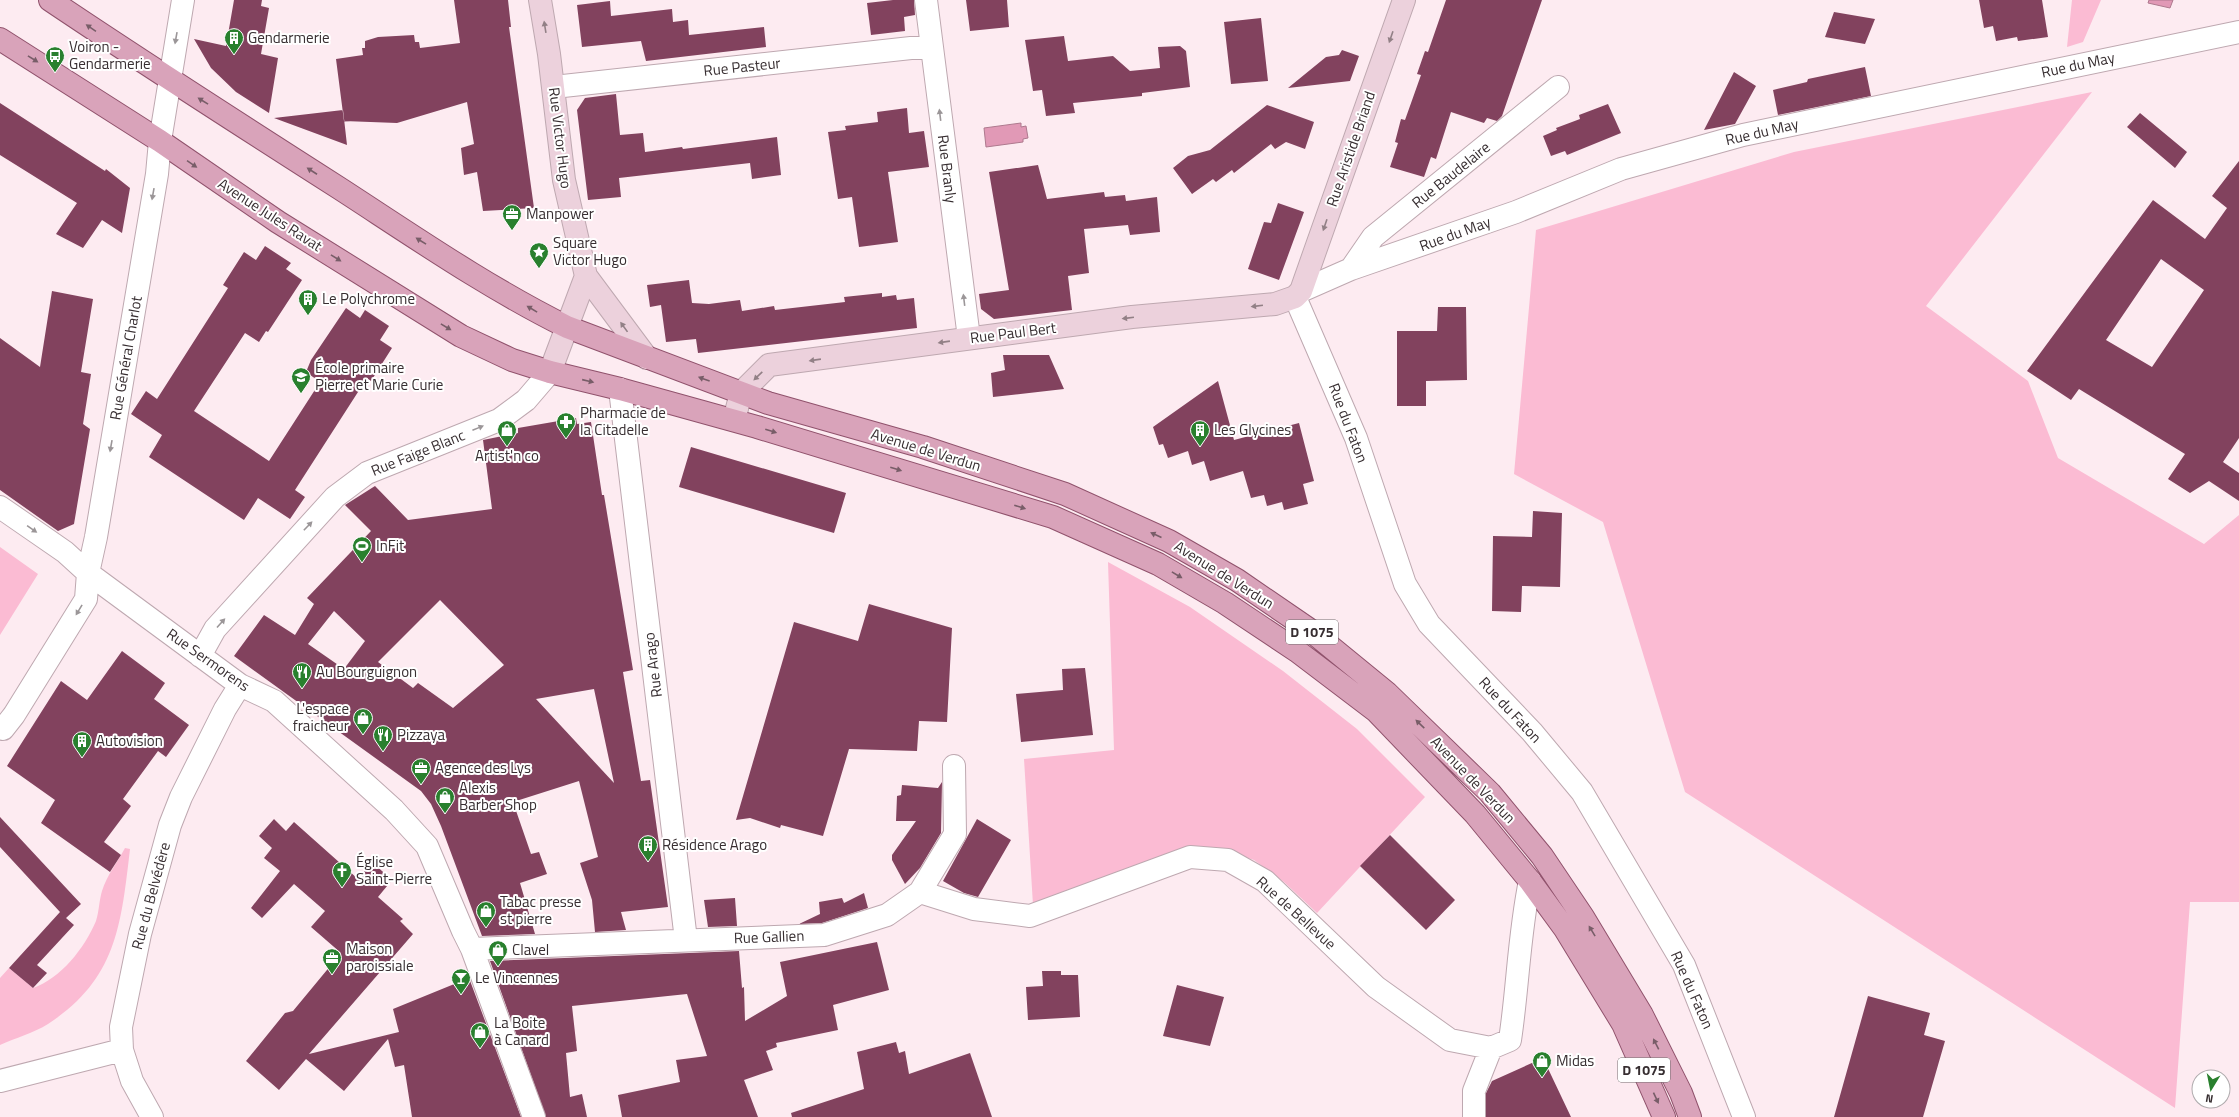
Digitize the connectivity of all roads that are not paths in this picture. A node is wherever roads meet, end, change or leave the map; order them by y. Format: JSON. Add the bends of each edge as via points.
{"nodes":[{"id":1,"x":50,"y":0,"type":"edge"},
{"id":2,"x":183,"y":0,"type":"edge"},
{"id":3,"x":540,"y":0,"type":"edge"},
{"id":4,"x":926,"y":0,"type":"edge"},
{"id":5,"x":1404,"y":0,"type":"edge"},
{"id":6,"x":2239,"y":32,"type":"edge"},
{"id":7,"x":0,"y":39,"type":"edge"},
{"id":8,"x":931,"y":48,"type":"junction"},
{"id":9,"x":170,"y":81,"type":"junction"},
{"id":10,"x":554,"y":87,"type":"junction"},
{"id":11,"x":1558,"y":87,"type":"dead end"},
{"id":12,"x":160,"y":142,"type":"junction"},
{"id":13,"x":1352,"y":269,"type":"junction"},
{"id":14,"x":586,"y":276,"type":"junction"},
{"id":15,"x":1298,"y":294,"type":"junction"},
{"id":16,"x":567,"y":327,"type":"junction"},
{"id":17,"x":969,"y":338,"type":"junction"},
{"id":18,"x":647,"y":358,"type":"junction"},
{"id":19,"x":550,"y":372,"type":"junction"},
{"id":20,"x":620,"y":389,"type":"junction"},
{"id":21,"x":741,"y":393,"type":"junction"},
{"id":22,"x":734,"y":420,"type":"junction"},
{"id":23,"x":0,"y":507,"type":"edge"},
{"id":24,"x":88,"y":573,"type":"junction"},
{"id":25,"x":200,"y":656,"type":"junction"},
{"id":26,"x":240,"y":685,"type":"junction"},
{"id":27,"x":1,"y":731,"type":"edge"},
{"id":28,"x":954,"y":766,"type":"dead end"},
{"id":29,"x":1530,"y":881,"type":"junction"},
{"id":30,"x":920,"y":892,"type":"junction"},
{"id":31,"x":686,"y":940,"type":"junction"},
{"id":32,"x":472,"y":949,"type":"junction"},
{"id":33,"x":1491,"y":1048,"type":"junction"},
{"id":34,"x":122,"y":1050,"type":"junction"},
{"id":35,"x":0,"y":1081,"type":"edge"},
{"id":36,"x":152,"y":1117,"type":"edge"},
{"id":37,"x":534,"y":1117,"type":"edge"},
{"id":38,"x":1474,"y":1117,"type":"edge"},
{"id":39,"x":1664,"y":1117,"type":"edge"},
{"id":40,"x":1690,"y":1117,"type":"edge"},
{"id":41,"x":1744,"y":1117,"type":"edge"}],
"edges":[{"from":9,"to":1,"type":"main road","one_way":true},
{"from":2,"to":9,"type":"street","name":"Rue Général Charlot","one_way":true},
{"from":10,"to":3,"type":"main road","name":"Rue Victor Hugo","one_way":true},
{"from":4,"to":8,"type":"street","name":"Rue Branly"},
{"from":5,"to":15,"type":"main road","name":"Rue Aristide Briand","one_way":true},
{"from":6,"to":13,"type":"street","name":"Rue du May","via":[[1743,135],[1621,169],[1516,212]]},
{"from":7,"to":12,"type":"main road","name":"Avenue Jules Ravat","one_way":true},
{"from":8,"to":10,"type":"street","name":"Rue Pasteur","via":[[911,48]]},
{"from":17,"to":8,"type":"street","name":"Rue Branly","one_way":true},
{"from":9,"to":12,"type":"street","name":"Rue Général Charlot"},
{"from":16,"to":9,"type":"main road","one_way":true,"via":[[536,311],[403,230]]},
{"from":10,"to":14,"type":"main road","name":"Rue Victor Hugo","via":[[564,180]]},
{"from":11,"to":13,"type":"street","name":"Rue Baudelaire","via":[[1373,237]]},
{"from":12,"to":19,"type":"main road","name":"Avenue Jules Ravat","one_way":true,"via":[[278,222],[461,336],[512,360]]},
{"from":12,"to":24,"type":"street","name":"Rue Général Charlot","one_way":true},
{"from":13,"to":15,"type":"street","name":"Rue du May"},
{"from":14,"to":16,"type":"main road"},
{"from":18,"to":14,"type":"main road","name":"Rue Victor Hugo","one_way":true},
{"from":15,"to":17,"type":"main road","name":"Rue Paul Bert","one_way":true,"via":[[1275,304],[1132,317]]},
{"from":15,"to":41,"type":"street","name":"Rue du Faton","via":[[1356,438],[1405,584],[1429,624],[1532,732],[1582,792],[1684,965]]},
{"from":16,"to":18,"type":"main road","name":"Avenue de Verdun"},
{"from":16,"to":19,"type":"main road","name":"Rue Faige Blanc"},
{"from":17,"to":21,"type":"main road","name":"Rue Paul Bert","one_way":true,"via":[[769,365]]},
{"from":21,"to":18,"type":"main road","name":"Avenue de Verdun","one_way":true},
{"from":19,"to":20,"type":"main road","name":"Avenue de Verdun","one_way":true},
{"from":25,"to":19,"type":"street","name":"Rue Faige Blanc","one_way":true,"via":[[215,629],[335,497],[367,473],[499,420],[526,400]]},
{"from":20,"to":22,"type":"main road","name":"Avenue de Verdun"},
{"from":20,"to":31,"type":"street","name":"Rue Arago"},
{"from":21,"to":22,"type":"main road"},
{"from":40,"to":21,"type":"main road","name":"Avenue de Verdun","number":"D 1075","one_way":true,"via":[[1681,1093],[1642,1015],[1583,917],[1542,856],[1490,793],[1410,715],[1310,630],[1237,580],[1169,541],[1065,494],[923,447]]},
{"from":22,"to":29,"type":"main road","name":"Avenue de Verdun","number":"D 1075","one_way":true,"via":[[1053,517],[1158,564],[1225,603],[1297,651],[1376,711],[1475,814]]},
{"from":23,"to":24,"type":"street","name":"Rue Sermorens","one_way":true,"via":[[65,552]]},
{"from":24,"to":25,"type":"street","name":"Rue Sermorens"},
{"from":24,"to":27,"type":"street","name":"Rue Général Charlot","one_way":true,"via":[[86,599],[14,715]]},
{"from":25,"to":26,"type":"street","name":"Rue Sermorens"},
{"from":26,"to":32,"type":"street","name":"Rue Sermorens","via":[[274,701],[394,810],[427,846]]},
{"from":26,"to":34,"type":"street","name":"Rue du Belvédère","via":[[180,797],[170,825],[140,934],[121,1027]]},
{"from":28,"to":30,"type":"street","name":"Rue Gallien","via":[[954,834]]},
{"from":29,"to":33,"type":"street","via":[[1524,907],[1510,1040]]},
{"from":29,"to":39,"type":"main road","name":"Avenue de Verdun","number":"D 1075","one_way":true,"via":[[1565,929],[1623,1024]]},
{"from":30,"to":31,"type":"street","name":"Rue Gallien","via":[[887,915],[824,935]]},
{"from":30,"to":33,"type":"street","name":"Rue de Bellevue","via":[[974,909],[1030,916],[1190,857],[1228,860],[1265,881],[1376,987],[1444,1036],[1450,1040]]},
{"from":31,"to":32,"type":"street","name":"Rue Gallien"},
{"from":32,"to":37,"type":"street","name":"Rue Sermorens"},
{"from":33,"to":38,"type":"street","via":[[1474,1091]]},
{"from":34,"to":35,"type":"street"},
{"from":34,"to":36,"type":"street","name":"Rue du Belvédère","via":[[132,1081]]}]}
